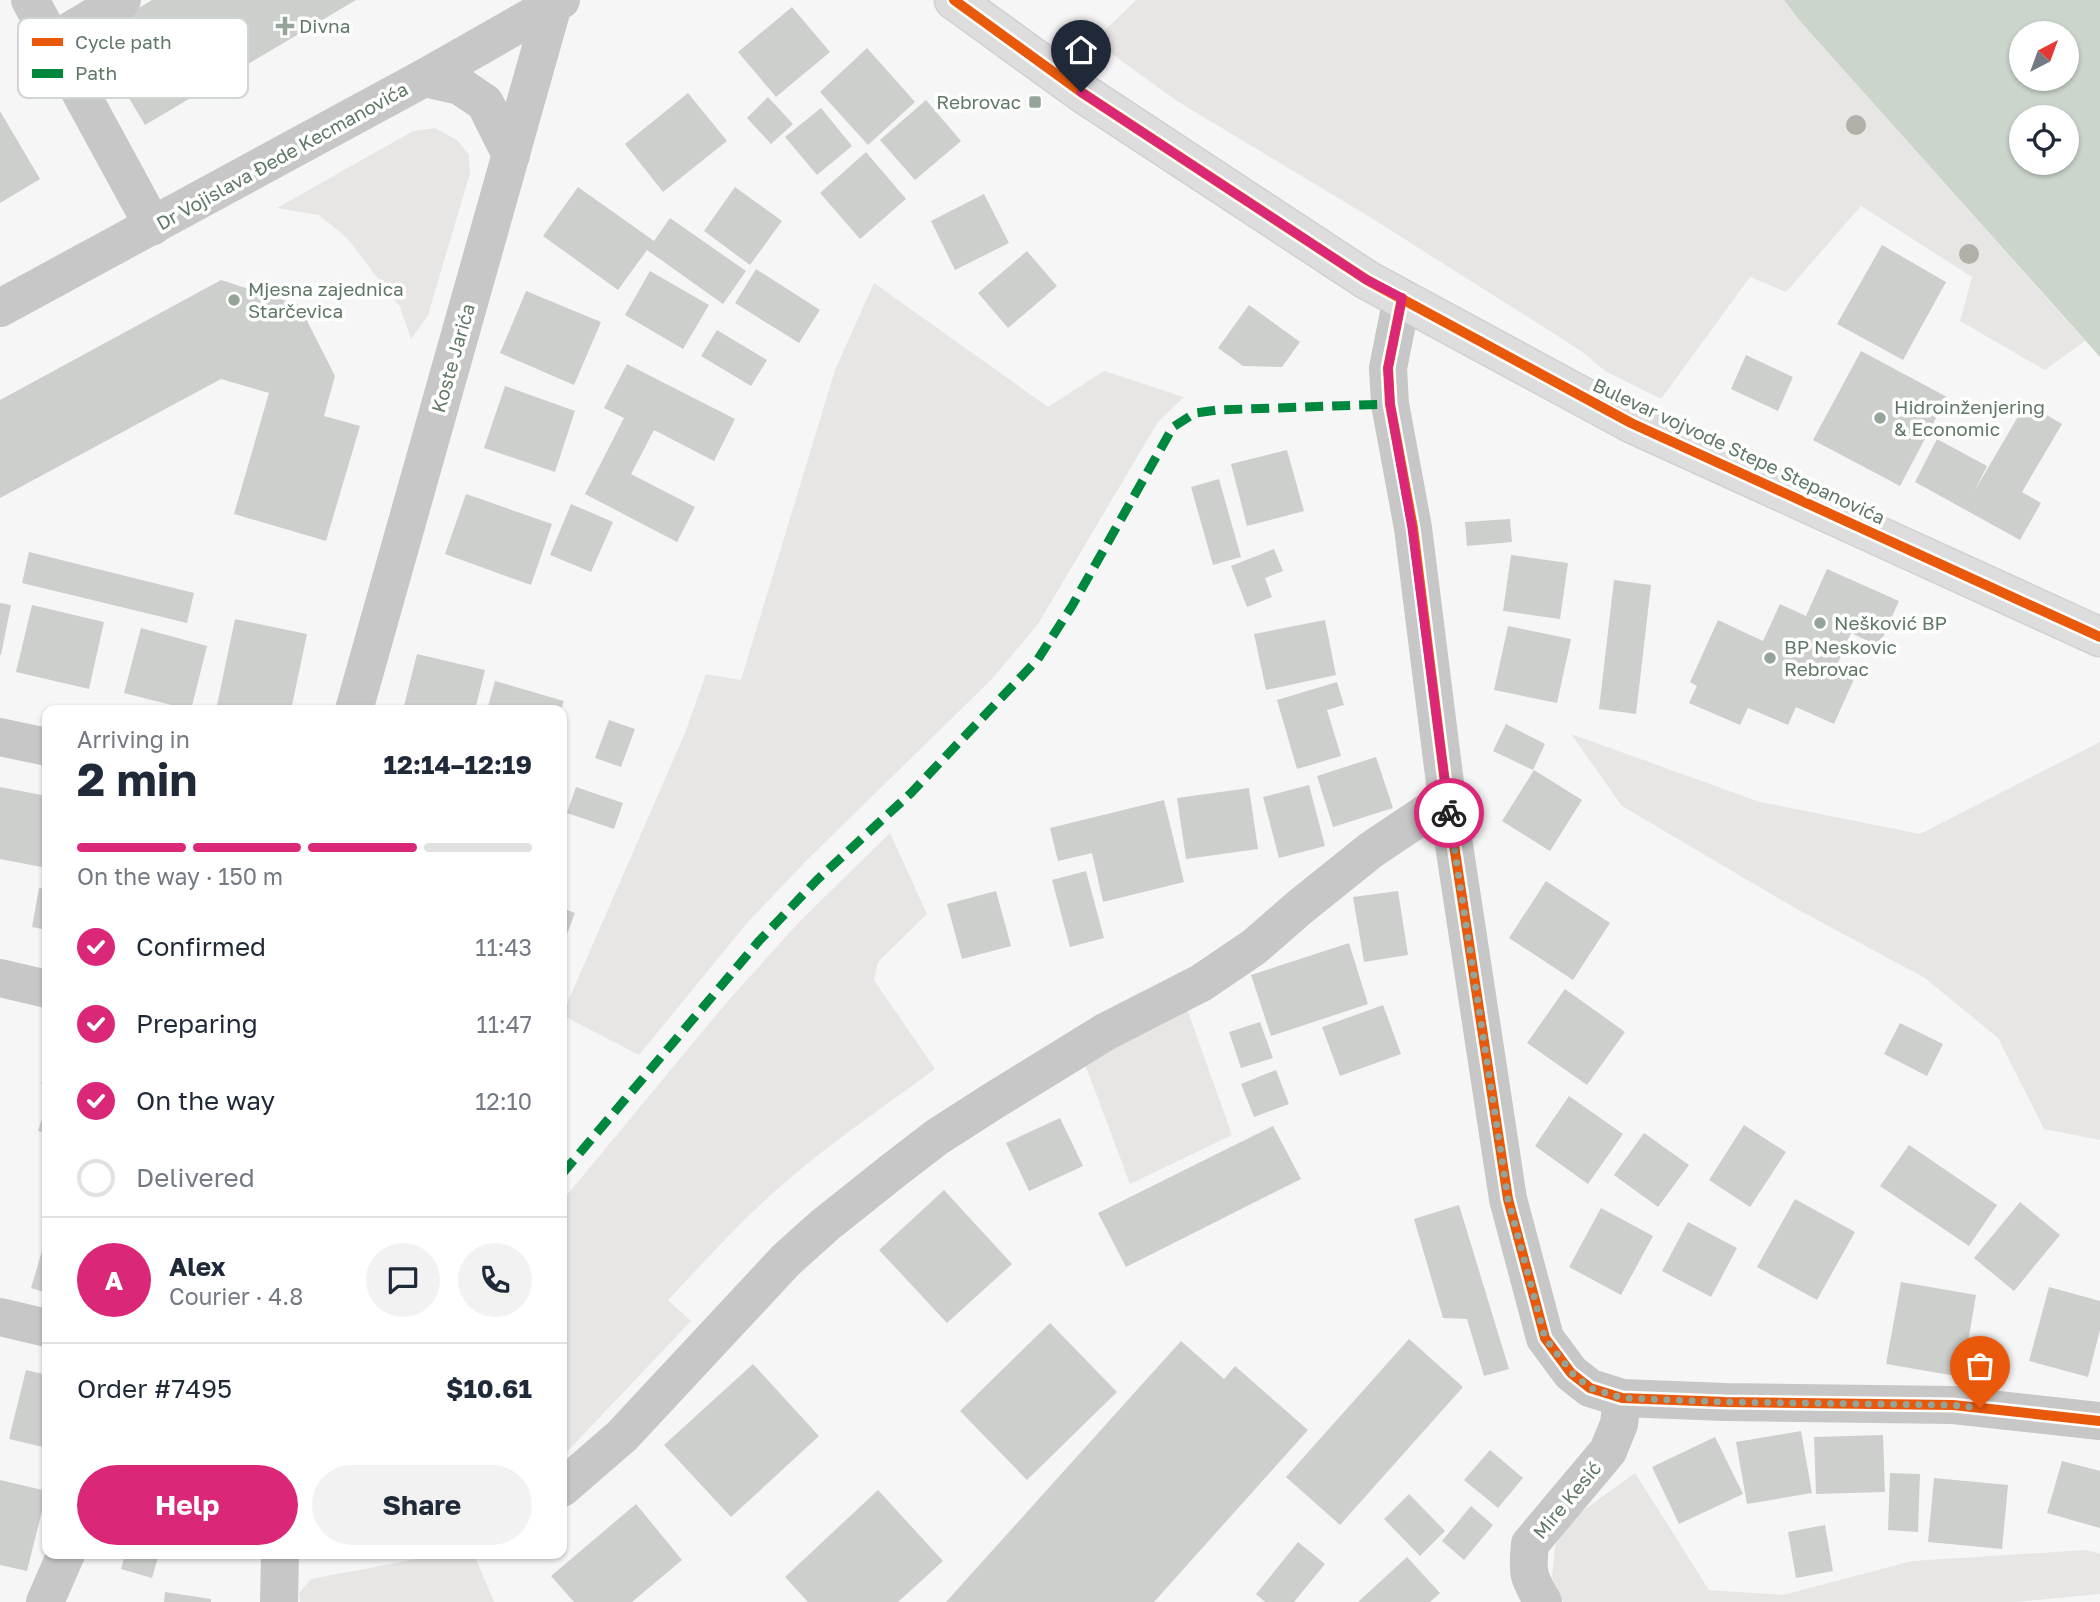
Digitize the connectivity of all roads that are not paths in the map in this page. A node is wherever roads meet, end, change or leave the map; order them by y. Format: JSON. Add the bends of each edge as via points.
{"nodes":[{"id":1,"x":30,"y":0,"type":"edge"},
{"id":2,"x":122,"y":0,"type":"edge"},
{"id":3,"x":954,"y":0,"type":"edge"},
{"id":4,"x":557,"y":2,"type":"edge"},
{"id":5,"x":40,"y":18,"type":"edge"},
{"id":6,"x":92,"y":18,"type":"edge"},
{"id":7,"x":424,"y":78,"type":"junction"},
{"id":8,"x":84,"y":98,"type":"edge"},
{"id":9,"x":511,"y":155,"type":"junction"},
{"id":10,"x":153,"y":226,"type":"junction"},
{"id":11,"x":1402,"y":298,"type":"junction"},
{"id":12,"x":0,"y":308,"type":"edge"},
{"id":13,"x":2100,"y":637,"type":"edge"},
{"id":14,"x":355,"y":705,"type":"edge"},
{"id":15,"x":0,"y":737,"type":"edge"},
{"id":16,"x":42,"y":746,"type":"edge"},
{"id":17,"x":1447,"y":799,"type":"junction"},
{"id":18,"x":0,"y":978,"type":"edge"},
{"id":19,"x":42,"y":988,"type":"edge"},
{"id":20,"x":0,"y":1317,"type":"edge"},
{"id":21,"x":42,"y":1327,"type":"edge"},
{"id":22,"x":1622,"y":1398,"type":"junction"},
{"id":23,"x":2100,"y":1421,"type":"edge"},
{"id":24,"x":567,"y":1484,"type":"edge"},
{"id":25,"x":64,"y":1559,"type":"edge"},
{"id":26,"x":280,"y":1559,"type":"edge"},
{"id":27,"x":45,"y":1602,"type":"edge"},
{"id":28,"x":279,"y":1602,"type":"edge"},
{"id":29,"x":1543,"y":1602,"type":"edge"}],
"edges":[{"from":1,"to":5,"type":"street"},
{"from":2,"to":6,"type":"street"},
{"from":3,"to":11,"type":"main road","name":"Bulevar vojvode Stepe Stepanovića","via":[[1081,92],[1367,280]]},
{"from":4,"to":7,"type":"street","name":"Dr Vojislava Đede Kecmanovića"},
{"from":4,"to":9,"type":"street","name":"Koste Jarića"},
{"from":7,"to":9,"type":"street","via":[[460,86],[485,103]]},
{"from":7,"to":10,"type":"street","name":"Dr Vojislava Đede Kecmanovića"},
{"from":8,"to":10,"type":"street"},
{"from":9,"to":14,"type":"street","name":"Koste Jarića"},
{"from":10,"to":12,"type":"street","name":"Dr Vojislava Đede Kecmanovića"},
{"from":11,"to":13,"type":"main road","name":"Bulevar vojvode Stepe Stepanovića","via":[[1631,423]]},
{"from":11,"to":17,"type":"street","via":[[1388,368],[1390,404],[1412,528]]},
{"from":15,"to":16,"type":"street"},
{"from":17,"to":22,"type":"street","via":[[1508,1199],[1538,1317],[1545,1338],[1572,1373],[1590,1388]]},
{"from":17,"to":24,"type":"street","via":[[1371,850],[1244,954],[1201,983],[1105,1032],[937,1137],[894,1170],[786,1260],[622,1436]]},
{"from":18,"to":19,"type":"street"},
{"from":20,"to":21,"type":"street"},
{"from":22,"to":23,"type":"street","via":[[1953,1405]]},
{"from":22,"to":29,"type":"street","name":"Mire Kesić","via":[[1619,1424],[1608,1451],[1530,1544],[1530,1580]]},
{"from":25,"to":27,"type":"street"},
{"from":26,"to":28,"type":"street"}]}
